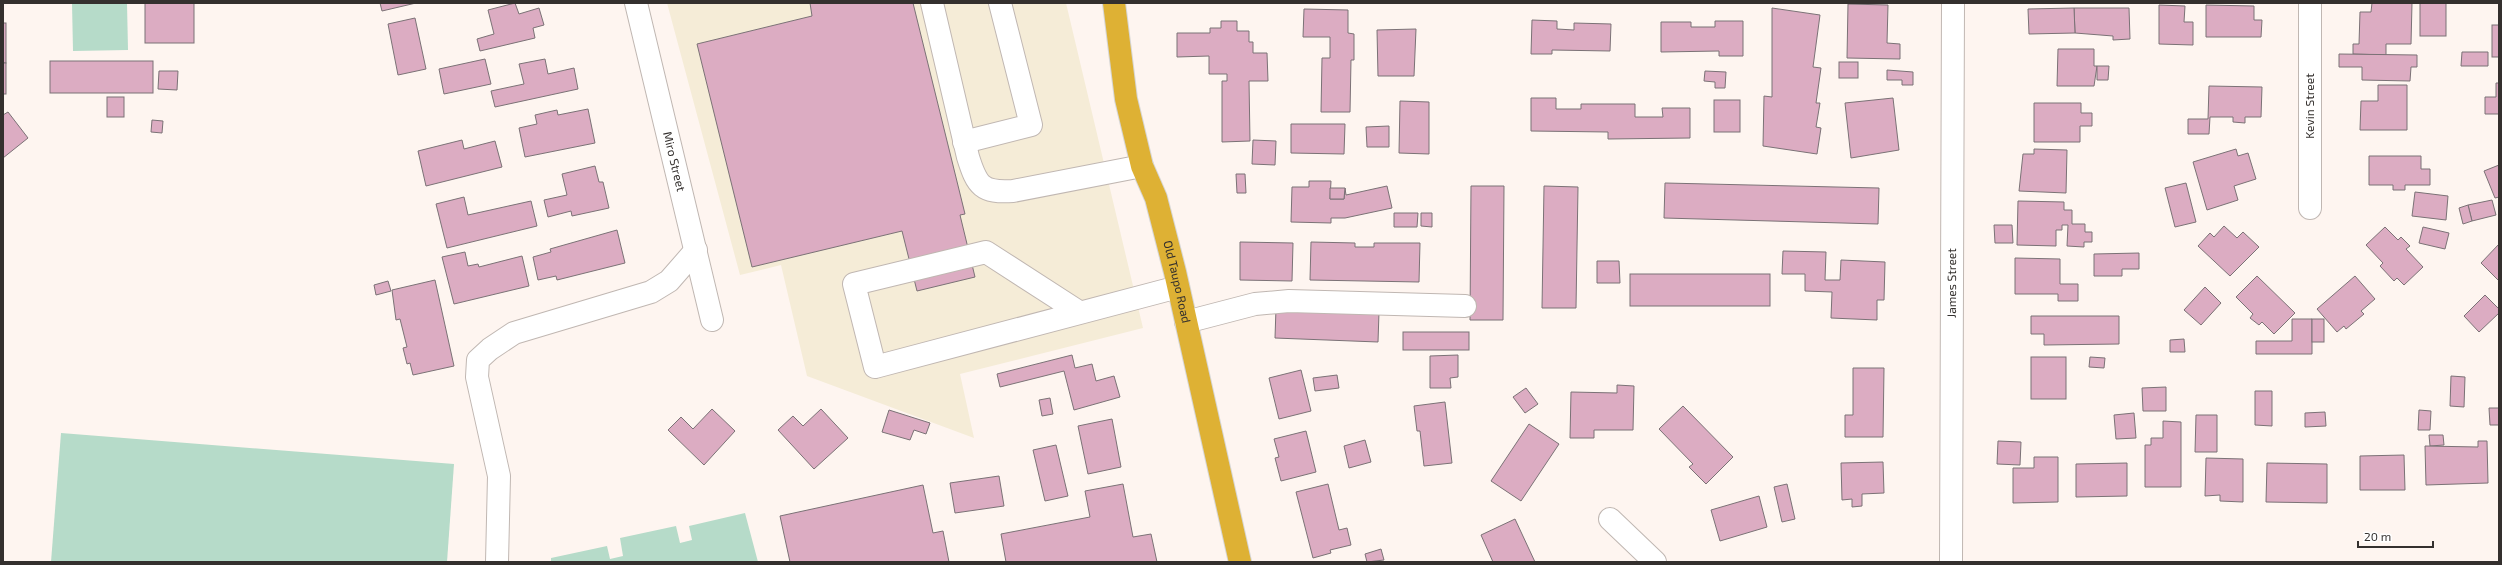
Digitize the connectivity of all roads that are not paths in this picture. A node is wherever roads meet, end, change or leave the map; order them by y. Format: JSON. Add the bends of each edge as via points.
{"nodes":[{"id":1,"x":636,"y":3,"type":"edge"},
{"id":2,"x":932,"y":3,"type":"edge"},
{"id":3,"x":1000,"y":3,"type":"edge"},
{"id":4,"x":1114,"y":3,"type":"edge"},
{"id":5,"x":1954,"y":3,"type":"edge"},
{"id":6,"x":2310,"y":3,"type":"edge"},
{"id":7,"x":964,"y":142,"type":"junction"},
{"id":8,"x":1142,"y":166,"type":"junction"},
{"id":9,"x":2310,"y":208,"type":"dead end"},
{"id":10,"x":696,"y":250,"type":"junction"},
{"id":11,"x":1178,"y":287,"type":"junction"},
{"id":12,"x":1465,"y":306,"type":"dead end"},
{"id":13,"x":1079,"y":312,"type":"junction"},
{"id":14,"x":712,"y":320,"type":"dead end"},
{"id":15,"x":1186,"y":322,"type":"junction"},
{"id":16,"x":1610,"y":519,"type":"dead end"},
{"id":17,"x":497,"y":562,"type":"edge"},
{"id":18,"x":1240,"y":562,"type":"edge"},
{"id":19,"x":1655,"y":562,"type":"edge"},
{"id":20,"x":1951,"y":562,"type":"edge"}],
"edges":[{"from":1,"to":10,"type":"street","name":"Miro Street"},
{"from":2,"to":7,"type":"street"},
{"from":3,"to":7,"type":"street","via":[[1031,125]]},
{"from":4,"to":8,"type":"highway","name":"Old Taupo Road","via":[[1126,99]]},
{"from":5,"to":20,"type":"street","name":"James Street"},
{"from":6,"to":9,"type":"street","name":"Kevin Street"},
{"from":7,"to":8,"type":"street","via":[[974,177],[983,188],[997,192],[1090,178]]},
{"from":8,"to":11,"type":"highway","name":"Old Taupo Road","via":[[1156,198]]},
{"from":10,"to":14,"type":"street","name":"Miro Street"},
{"from":10,"to":17,"type":"street","via":[[669,281],[651,292],[514,333],[478,360],[477,377],[499,476]]},
{"from":11,"to":13,"type":"street"},
{"from":11,"to":15,"type":"highway","name":"Old Taupo Road"},
{"from":12,"to":15,"type":"street","via":[[1289,301],[1255,304]]},
{"from":13,"to":13,"type":"street","via":[[875,367],[854,284],[986,252]]},
{"from":15,"to":18,"type":"highway","name":"Old Taupo Road"},
{"from":16,"to":19,"type":"street"}]}
